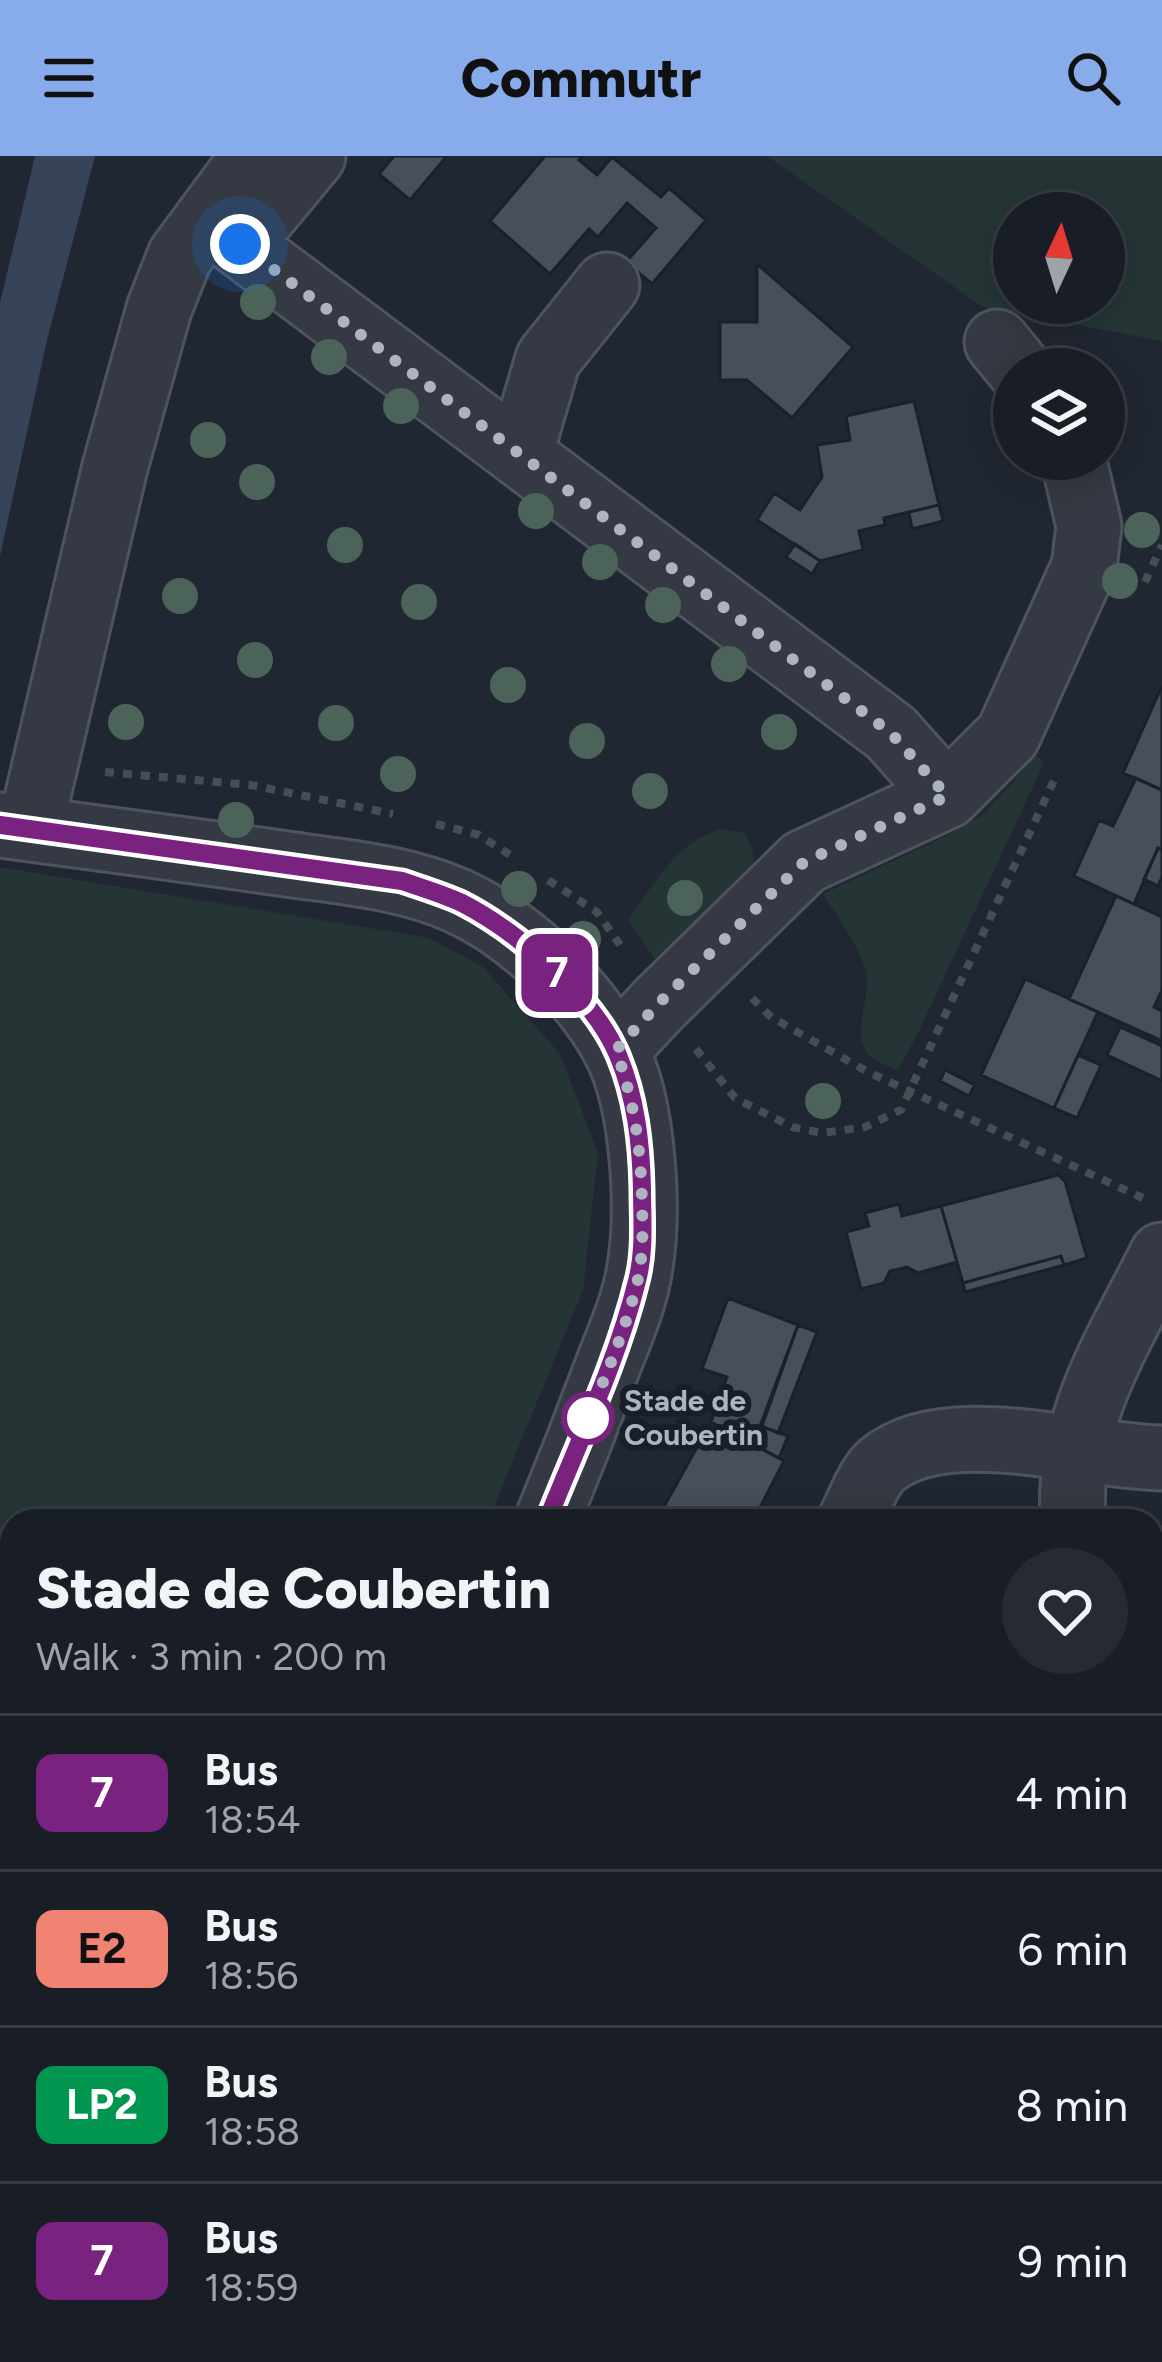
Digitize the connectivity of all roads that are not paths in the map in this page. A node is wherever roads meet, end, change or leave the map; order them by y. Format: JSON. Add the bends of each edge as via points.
{"nodes":[{"id":1,"x":254,"y":156,"type":"edge"},
{"id":2,"x":314,"y":156,"type":"edge"},
{"id":3,"x":224,"y":232,"type":"junction"},
{"id":4,"x":607,"y":285,"type":"dead end"},
{"id":5,"x":520,"y":455,"type":"junction"},
{"id":6,"x":1077,"y":480,"type":"edge"},
{"id":7,"x":947,"y":796,"type":"junction"},
{"id":8,"x":15,"y":827,"type":"edge"},
{"id":9,"x":616,"y":1050,"type":"junction"},
{"id":10,"x":1162,"y":1255,"type":"edge"},
{"id":11,"x":1076,"y":1449,"type":"junction"},
{"id":12,"x":1162,"y":1458,"type":"edge"},
{"id":13,"x":552,"y":1509,"type":"edge"},
{"id":14,"x":856,"y":1509,"type":"edge"},
{"id":15,"x":1072,"y":1509,"type":"edge"}],
"edges":[{"from":1,"to":3,"type":"street"},
{"from":2,"to":3,"type":"street"},
{"from":3,"to":5,"type":"street"},
{"from":3,"to":8,"type":"street","via":[[180,256],[159,309],[43,767]]},
{"from":4,"to":5,"type":"street","via":[[548,358]]},
{"from":5,"to":7,"type":"street","via":[[891,733]]},
{"from":6,"to":7,"type":"street","via":[[1089,526],[1084,567],[1008,735]]},
{"from":7,"to":9,"type":"street","via":[[804,862]]},
{"from":8,"to":9,"type":"street","via":[[402,881],[458,901],[556,972]]},
{"from":9,"to":13,"type":"street","via":[[638,1127],[643,1245],[626,1319]]},
{"from":10,"to":11,"type":"street","via":[[1084,1413]]},
{"from":11,"to":12,"type":"street"},
{"from":11,"to":14,"type":"street","via":[[982,1439],[904,1451],[878,1468]]},
{"from":11,"to":15,"type":"street"}]}
